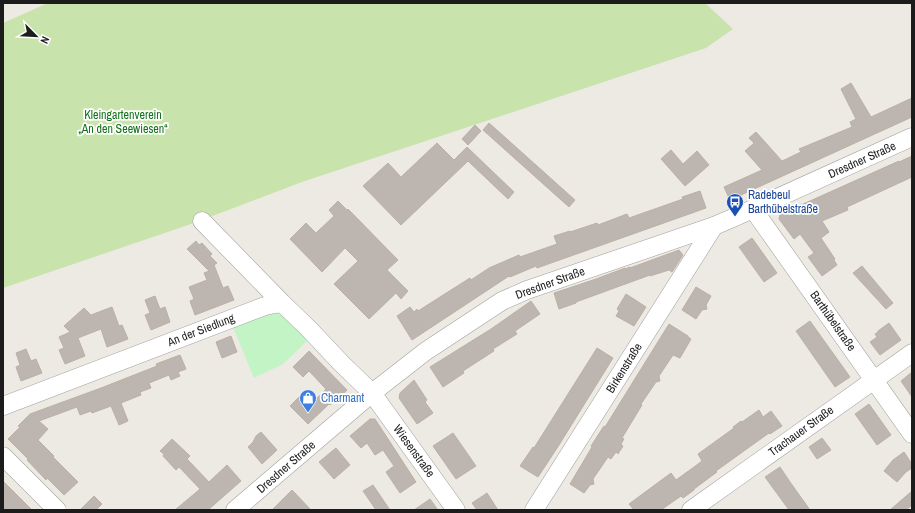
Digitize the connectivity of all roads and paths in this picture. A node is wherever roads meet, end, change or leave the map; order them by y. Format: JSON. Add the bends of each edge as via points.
{"nodes":[{"id":1,"x":912,"y":137,"type":"edge"},
{"id":2,"x":753,"y":209,"type":"junction"},
{"id":3,"x":202,"y":221,"type":"dead end"},
{"id":4,"x":714,"y":226,"type":"junction"},
{"id":5,"x":282,"y":303,"type":"junction"},
{"id":6,"x":912,"y":353,"type":"edge"},
{"id":7,"x":874,"y":380,"type":"junction"},
{"id":8,"x":372,"y":392,"type":"junction"},
{"id":9,"x":3,"y":406,"type":"edge"},
{"id":10,"x":912,"y":434,"type":"edge"},
{"id":11,"x":3,"y":456,"type":"edge"},
{"id":12,"x":58,"y":510,"type":"edge"},
{"id":13,"x":235,"y":510,"type":"edge"},
{"id":14,"x":456,"y":510,"type":"edge"},
{"id":15,"x":534,"y":510,"type":"edge"},
{"id":16,"x":691,"y":510,"type":"edge"}],
"edges":[{"from":1,"to":2,"type":"street","name":"Dresdner Straße"},
{"from":2,"to":4,"type":"street","name":"Dresdner Straße"},
{"from":2,"to":7,"type":"street","name":"Barthübelstraße"},
{"from":3,"to":5,"type":"street"},
{"from":4,"to":8,"type":"street","name":"Dresdner Straße","via":[[527,290],[502,301],[426,351]]},
{"from":4,"to":15,"type":"street","name":"Birkenstraße"},
{"from":5,"to":8,"type":"street"},
{"from":5,"to":9,"type":"street","name":"An der Siedlung","via":[[258,308]]},
{"from":6,"to":7,"type":"street","name":"Trachauer Straße"},
{"from":7,"to":10,"type":"street","name":"Barthübelstraße"},
{"from":7,"to":16,"type":"street","name":"Trachauer Straße"},
{"from":8,"to":13,"type":"street","name":"Dresdner Straße"},
{"from":8,"to":14,"type":"street","name":"Wiesenstraße"},
{"from":11,"to":12,"type":"street"}]}
